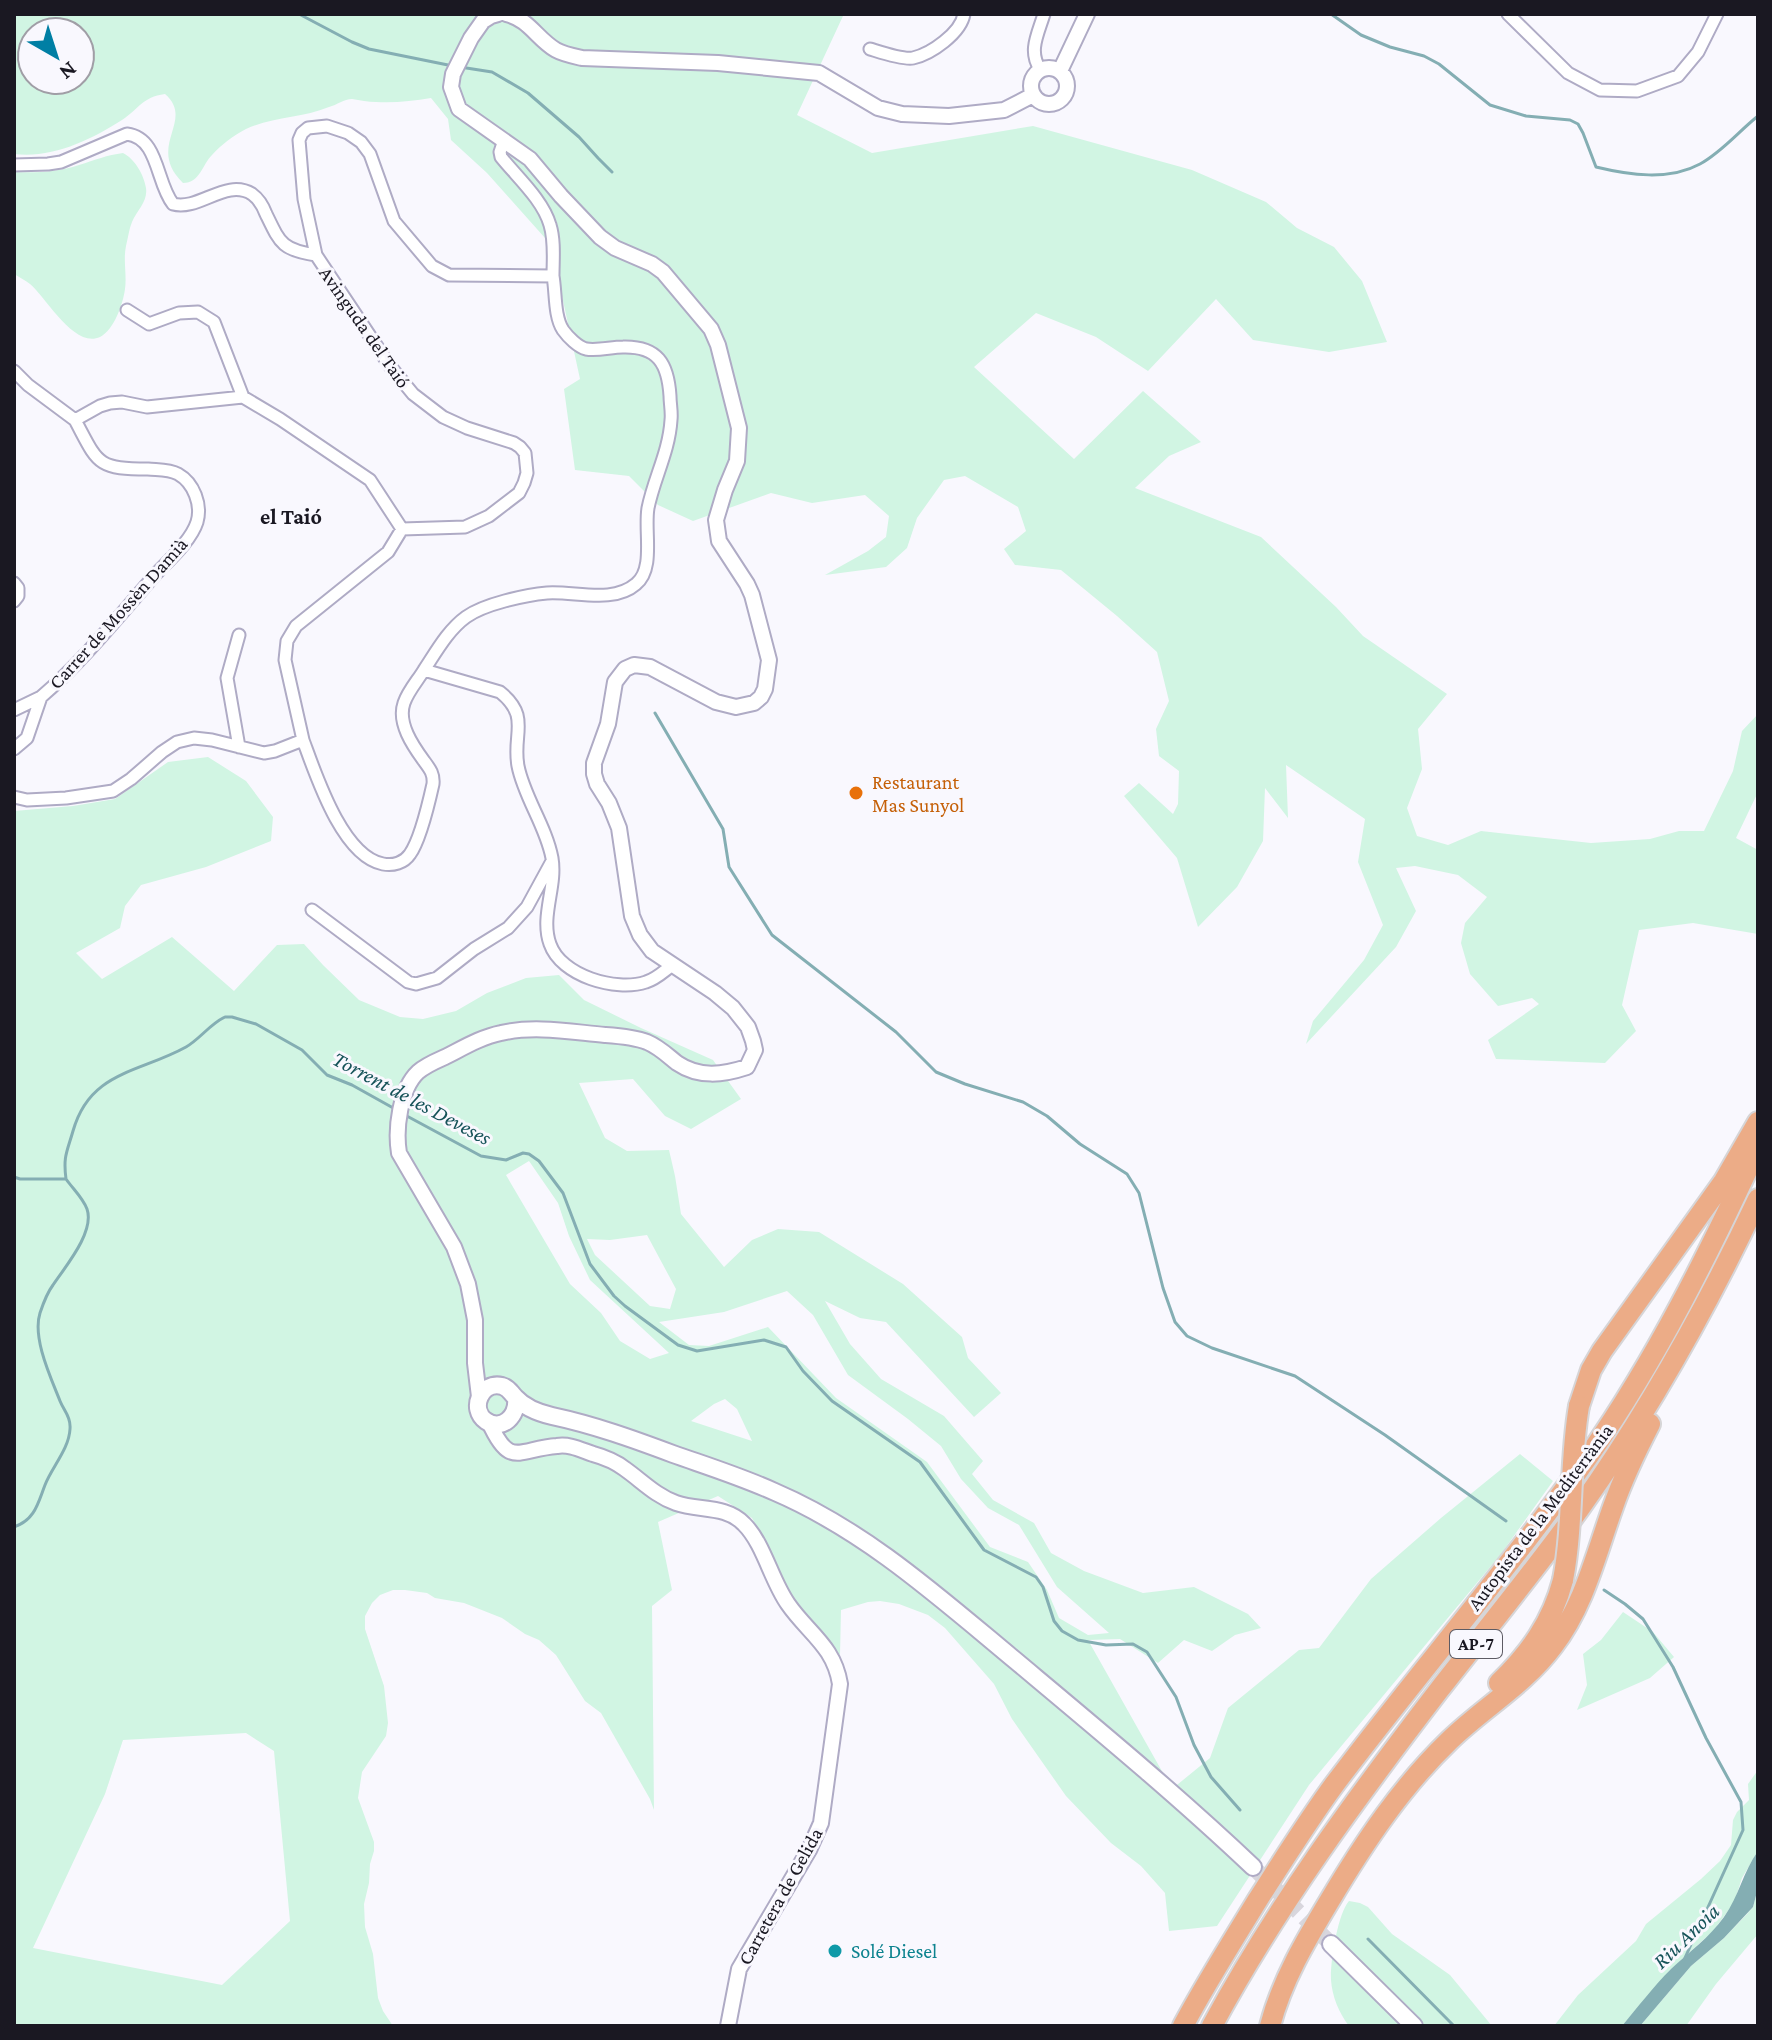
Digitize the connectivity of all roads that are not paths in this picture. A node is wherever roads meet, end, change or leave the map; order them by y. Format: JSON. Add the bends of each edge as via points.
{"nodes":[{"id":1,"x":498,"y":14,"type":"edge"},
{"id":2,"x":506,"y":14,"type":"edge"},
{"id":3,"x":964,"y":14,"type":"edge"},
{"id":4,"x":1044,"y":14,"type":"edge"},
{"id":5,"x":1087,"y":14,"type":"edge"},
{"id":6,"x":1508,"y":14,"type":"edge"},
{"id":7,"x":1717,"y":14,"type":"edge"},
{"id":8,"x":870,"y":49,"type":"dead end"},
{"id":9,"x":1040,"y":69,"type":"junction"},
{"id":10,"x":1060,"y":71,"type":"junction"},
{"id":11,"x":1033,"y":95,"type":"junction"},
{"id":12,"x":504,"y":140,"type":"junction"},
{"id":13,"x":14,"y":165,"type":"edge"},
{"id":14,"x":316,"y":255,"type":"junction"},
{"id":15,"x":553,"y":276,"type":"junction"},
{"id":16,"x":127,"y":310,"type":"dead end"},
{"id":17,"x":14,"y":371,"type":"edge"},
{"id":18,"x":243,"y":397,"type":"junction"},
{"id":19,"x":75,"y":420,"type":"junction"},
{"id":20,"x":402,"y":529,"type":"junction"},
{"id":21,"x":14,"y":583,"type":"edge"},
{"id":22,"x":14,"y":601,"type":"edge"},
{"id":23,"x":239,"y":635,"type":"dead end"},
{"id":24,"x":424,"y":670,"type":"junction"},
{"id":25,"x":41,"y":697,"type":"junction"},
{"id":26,"x":14,"y":710,"type":"edge"},
{"id":27,"x":303,"y":740,"type":"junction"},
{"id":28,"x":239,"y":747,"type":"junction"},
{"id":29,"x":14,"y":749,"type":"edge"},
{"id":30,"x":14,"y":797,"type":"edge"},
{"id":31,"x":552,"y":861,"type":"junction"},
{"id":32,"x":312,"y":910,"type":"dead end"},
{"id":33,"x":671,"y":966,"type":"junction"},
{"id":34,"x":1758,"y":1122,"type":"edge"},
{"id":35,"x":1758,"y":1147,"type":"edge"},
{"id":36,"x":1758,"y":1199,"type":"edge"},
{"id":37,"x":1731,"y":1256,"type":"junction"},
{"id":38,"x":475,"y":1355,"type":"junction"},
{"id":39,"x":497,"y":1385,"type":"junction"},
{"id":40,"x":479,"y":1397,"type":"junction"},
{"id":41,"x":516,"y":1398,"type":"junction"},
{"id":42,"x":542,"y":1414,"type":"junction"},
{"id":43,"x":502,"y":1420,"type":"junction"},
{"id":44,"x":1253,"y":1867,"type":"tunnel mouth"},
{"id":45,"x":1331,"y":1944,"type":"tunnel mouth"},
{"id":46,"x":728,"y":2026,"type":"edge"},
{"id":47,"x":1183,"y":2026,"type":"edge"},
{"id":48,"x":1212,"y":2026,"type":"edge"},
{"id":49,"x":1261,"y":2026,"type":"edge"},
{"id":50,"x":1270,"y":2026,"type":"edge"},
{"id":51,"x":1414,"y":2026,"type":"edge"}],
"edges":[{"from":1,"to":12,"type":"street","via":[[483,21],[471,38],[451,87],[459,109]]},
{"from":2,"to":11,"type":"street","via":[[525,21],[566,54],[819,73],[878,108],[902,114],[1004,110]]},
{"from":3,"to":8,"type":"street","via":[[941,45],[911,59]]},
{"from":4,"to":9,"type":"street","via":[[1033,48]]},
{"from":5,"to":10,"type":"street"},
{"from":6,"to":7,"type":"street","via":[[1568,73],[1600,90],[1637,91],[1678,76],[1698,52]]},
{"from":9,"to":10,"type":"street"},
{"from":9,"to":11,"type":"street","via":[[1031,81]]},
{"from":10,"to":11,"type":"street","via":[[1067,85],[1061,99],[1046,104]]},
{"from":12,"to":15,"type":"street","via":[[501,157],[548,219]]},
{"from":12,"to":33,"type":"street","via":[[530,159],[600,237],[663,272],[698,312],[718,345],[739,428],[737,461],[716,520],[719,541],[752,595],[769,660],[765,689],[754,703],[736,707],[650,667],[634,665],[615,682],[594,763],[597,784],[619,828],[632,916],[652,951]]},
{"from":13,"to":14,"type":"street","via":[[61,162],[133,135],[150,149],[173,204],[187,206],[242,190],[261,203],[278,239],[297,253]]},
{"from":14,"to":15,"type":"street","name":"Avinguda del Taió","via":[[299,140],[308,128],[327,126],[348,133],[370,154],[394,221],[432,266],[449,275]]},
{"from":14,"to":20,"type":"street","name":"Avinguda del Taió","via":[[413,394],[443,417],[514,443],[525,453],[527,473],[519,493],[489,516],[465,527]]},
{"from":15,"to":24,"type":"street","via":[[562,329],[574,342],[584,349],[650,350],[664,366],[671,419],[647,515],[647,567],[638,584],[626,591],[550,593],[474,613],[446,638]]},
{"from":16,"to":18,"type":"street","via":[[149,324],[198,312],[214,322]]},
{"from":17,"to":19,"type":"street"},
{"from":18,"to":19,"type":"street","via":[[147,407],[110,403]]},
{"from":18,"to":20,"type":"street","via":[[370,480]]},
{"from":19,"to":25,"type":"street","name":"Carrer de Mossèn Damià","via":[[104,464],[165,470],[188,481],[198,520],[176,553],[90,650]]},
{"from":20,"to":27,"type":"street","via":[[388,552],[296,626],[287,641],[285,660]]},
{"from":21,"to":22,"type":"street"},
{"from":23,"to":28,"type":"street","via":[[227,678]]},
{"from":24,"to":27,"type":"street","via":[[403,705],[403,721],[434,779],[419,832],[403,861],[392,866],[371,860],[348,837],[333,815]]},
{"from":24,"to":31,"type":"street","via":[[500,692],[517,711],[518,769]]},
{"from":25,"to":26,"type":"street"},
{"from":25,"to":29,"type":"street","via":[[27,738]]},
{"from":27,"to":28,"type":"street","via":[[264,753]]},
{"from":28,"to":30,"type":"street","via":[[194,738],[177,742],[113,791],[66,798]]},
{"from":31,"to":32,"type":"street","via":[[527,907],[508,928],[437,978],[416,984]]},
{"from":31,"to":33,"type":"street","via":[[547,934],[555,956],[586,978],[622,985],[656,979]]},
{"from":33,"to":38,"type":"street","via":[[715,993],[748,1027],[755,1050],[747,1067],[729,1073],[691,1072],[660,1048],[636,1039],[525,1030],[482,1039],[430,1064],[405,1092],[399,1153],[461,1262],[473,1305]]},
{"from":34,"to":49,"type":"highway","bridge":true,"via":[[1724,1181],[1591,1370],[1579,1406],[1563,1580],[1551,1615],[1530,1651],[1398,1780],[1328,1884],[1289,1954]]},
{"from":35,"to":47,"type":"highway","name":"Autopista de la Mediterrània","number":"AP-7","via":[[1692,1283],[1618,1412],[1532,1534],[1332,1789]]},
{"from":36,"to":37,"type":"highway","name":"Autopista de la Mediterrània","number":"AP-7"},
{"from":37,"to":48,"type":"highway","name":"Autopista de la Mediterrània","number":"AP-7","via":[[1613,1460],[1307,1869]]},
{"from":37,"to":50,"type":"highway","via":[[1627,1471],[1564,1630],[1531,1671],[1432,1757],[1400,1794],[1299,1953]]},
{"from":38,"to":39,"type":"street"},
{"from":38,"to":40,"type":"street"},
{"from":39,"to":40,"type":"main road"},
{"from":39,"to":41,"type":"main road"},
{"from":40,"to":43,"type":"main road","via":[[484,1419]]},
{"from":41,"to":42,"type":"main road"},
{"from":41,"to":43,"type":"main road","via":[[516,1408]]},
{"from":42,"to":43,"type":"main road"},
{"from":42,"to":44,"type":"main road","via":[[610,1431],[739,1477],[848,1530],[922,1584],[1124,1751]]},
{"from":43,"to":46,"type":"street","name":"Carretera de Gelida","via":[[502,1447],[521,1453],[570,1446],[623,1467],[676,1503],[735,1516],[752,1534],[786,1602],[837,1668],[840,1684],[821,1823],[739,1969]]},
{"from":45,"to":51,"type":"main road"}]}
